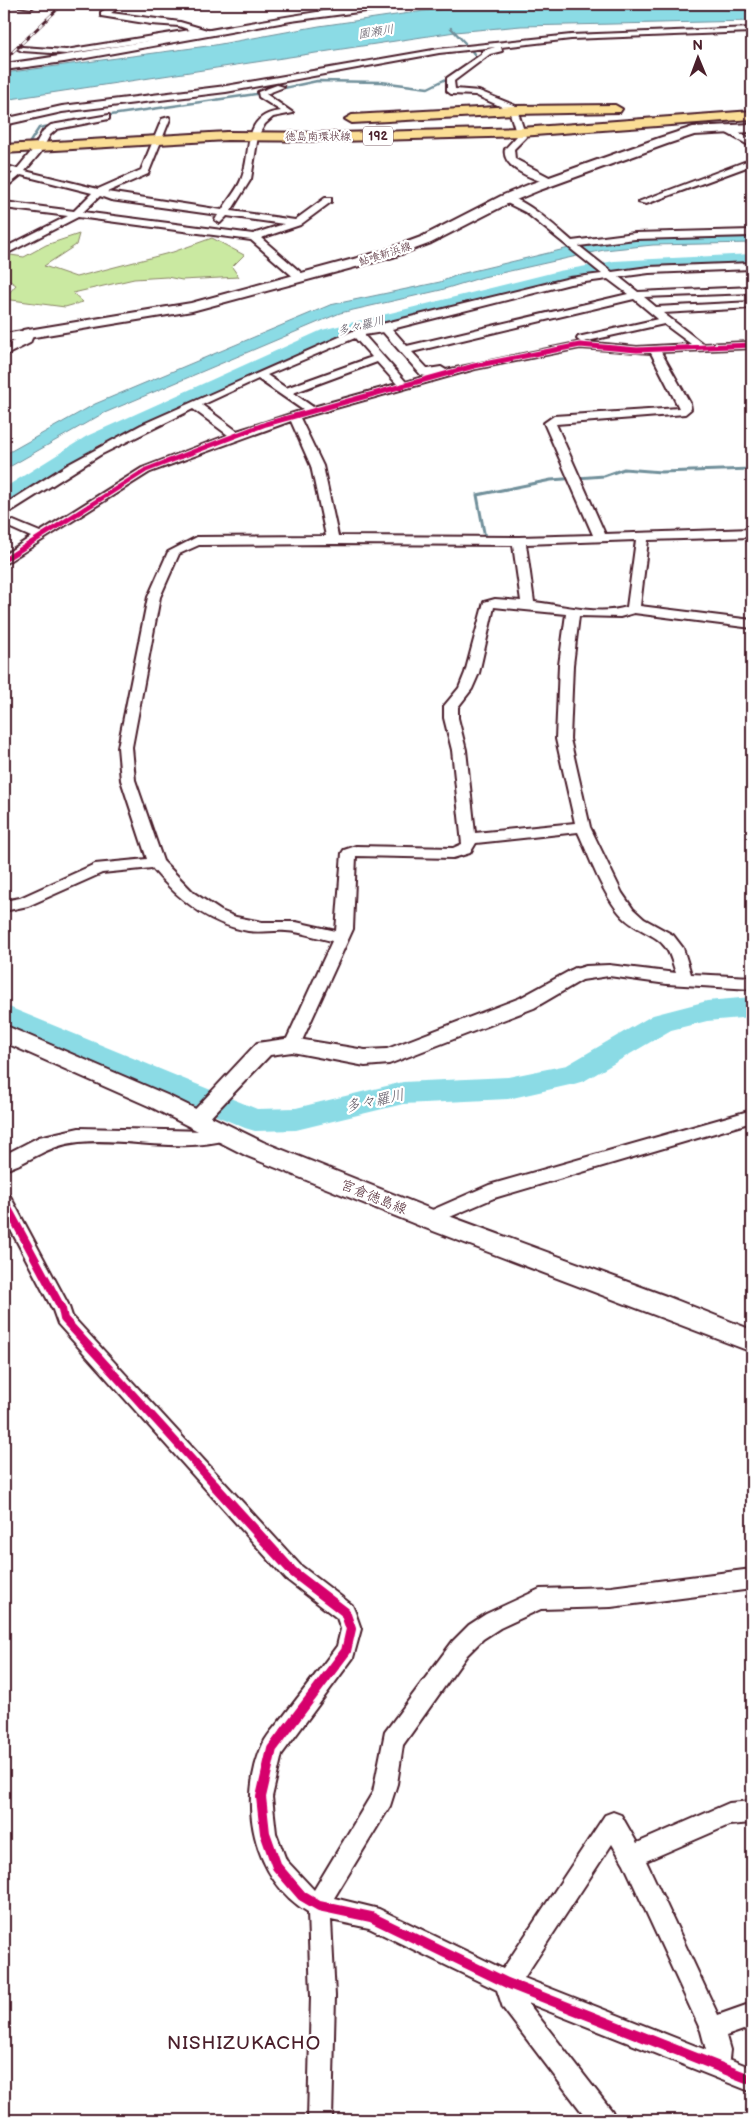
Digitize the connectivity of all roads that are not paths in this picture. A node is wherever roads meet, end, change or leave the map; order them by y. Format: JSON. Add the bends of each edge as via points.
{"nodes":[{"id":1,"x":9,"y":4,"type":"edge"},
{"id":2,"x":34,"y":4,"type":"edge"},
{"id":3,"x":119,"y":4,"type":"edge"},
{"id":4,"x":396,"y":4,"type":"edge"},
{"id":5,"x":750,"y":4,"type":"edge"},
{"id":6,"x":752,"y":10,"type":"edge"},
{"id":7,"x":155,"y":15,"type":"dead end"},
{"id":8,"x":146,"y":21,"type":"junction"},
{"id":9,"x":752,"y":30,"type":"edge"},
{"id":10,"x":205,"y":32,"type":"junction"},
{"id":11,"x":679,"y":32,"type":"junction"},
{"id":12,"x":22,"y":49,"type":"dead end"},
{"id":13,"x":418,"y":54,"type":"junction"},
{"id":14,"x":4,"y":67,"type":"edge"},
{"id":15,"x":752,"y":107,"type":"edge"},
{"id":16,"x":626,"y":109,"type":"dead end"},
{"id":17,"x":645,"y":109,"type":"dead end"},
{"id":18,"x":514,"y":110,"type":"junction"},
{"id":19,"x":752,"y":115,"type":"edge"},
{"id":20,"x":106,"y":117,"type":"dead end"},
{"id":21,"x":336,"y":120,"type":"dead end"},
{"id":22,"x":298,"y":121,"type":"dead end"},
{"id":23,"x":4,"y":122,"type":"edge"},
{"id":24,"x":752,"y":128,"type":"edge"},
{"id":25,"x":162,"y":129,"type":"junction"},
{"id":26,"x":258,"y":129,"type":"junction"},
{"id":27,"x":726,"y":129,"type":"junction"},
{"id":28,"x":521,"y":132,"type":"junction"},
{"id":29,"x":46,"y":133,"type":"junction"},
{"id":30,"x":4,"y":136,"type":"edge"},
{"id":31,"x":752,"y":144,"type":"edge"},
{"id":32,"x":38,"y":147,"type":"junction"},
{"id":33,"x":4,"y":149,"type":"edge"},
{"id":34,"x":752,"y":162,"type":"edge"},
{"id":35,"x":4,"y":168,"type":"edge"},
{"id":36,"x":18,"y":172,"type":"junction"},
{"id":37,"x":550,"y":181,"type":"junction"},
{"id":38,"x":4,"y":186,"type":"edge"},
{"id":39,"x":99,"y":192,"type":"junction"},
{"id":40,"x":506,"y":199,"type":"junction"},
{"id":41,"x":328,"y":200,"type":"dead end"},
{"id":42,"x":643,"y":202,"type":"dead end"},
{"id":43,"x":4,"y":205,"type":"edge"},
{"id":44,"x":226,"y":212,"type":"junction"},
{"id":45,"x":75,"y":215,"type":"junction"},
{"id":46,"x":297,"y":223,"type":"junction"},
{"id":47,"x":210,"y":231,"type":"junction"},
{"id":48,"x":752,"y":233,"type":"edge"},
{"id":49,"x":254,"y":237,"type":"junction"},
{"id":50,"x":570,"y":245,"type":"junction"},
{"id":51,"x":4,"y":252,"type":"edge"},
{"id":52,"x":752,"y":266,"type":"edge"},
{"id":53,"x":607,"y":274,"type":"junction"},
{"id":54,"x":301,"y":278,"type":"junction"},
{"id":55,"x":752,"y":290,"type":"edge"},
{"id":56,"x":634,"y":296,"type":"junction"},
{"id":57,"x":752,"y":305,"type":"edge"},
{"id":58,"x":653,"y":310,"type":"junction"},
{"id":59,"x":666,"y":320,"type":"junction"},
{"id":60,"x":385,"y":328,"type":"junction"},
{"id":61,"x":28,"y":333,"type":"junction"},
{"id":62,"x":357,"y":333,"type":"junction"},
{"id":63,"x":595,"y":336,"type":"junction"},
{"id":64,"x":4,"y":338,"type":"edge"},
{"id":65,"x":697,"y":344,"type":"junction"},
{"id":66,"x":752,"y":345,"type":"edge"},
{"id":67,"x":405,"y":350,"type":"junction"},
{"id":68,"x":655,"y":350,"type":"junction"},
{"id":69,"x":4,"y":352,"type":"edge"},
{"id":70,"x":379,"y":358,"type":"junction"},
{"id":71,"x":260,"y":375,"type":"junction"},
{"id":72,"x":404,"y":386,"type":"junction"},
{"id":73,"x":285,"y":392,"type":"junction"},
{"id":74,"x":194,"y":404,"type":"junction"},
{"id":75,"x":311,"y":411,"type":"junction"},
{"id":76,"x":294,"y":416,"type":"junction"},
{"id":77,"x":235,"y":436,"type":"junction"},
{"id":78,"x":4,"y":510,"type":"edge"},
{"id":79,"x":4,"y":521,"type":"edge"},
{"id":80,"x":752,"y":533,"type":"edge"},
{"id":81,"x":40,"y":537,"type":"junction"},
{"id":82,"x":642,"y":537,"type":"junction"},
{"id":83,"x":601,"y":538,"type":"junction"},
{"id":84,"x":334,"y":540,"type":"junction"},
{"id":85,"x":519,"y":541,"type":"junction"},
{"id":86,"x":4,"y":560,"type":"edge"},
{"id":87,"x":528,"y":605,"type":"junction"},
{"id":88,"x":632,"y":609,"type":"junction"},
{"id":89,"x":574,"y":612,"type":"junction"},
{"id":90,"x":752,"y":624,"type":"edge"},
{"id":91,"x":583,"y":827,"type":"junction"},
{"id":92,"x":468,"y":839,"type":"junction"},
{"id":93,"x":156,"y":863,"type":"junction"},
{"id":94,"x":4,"y":906,"type":"edge"},
{"id":95,"x":342,"y":938,"type":"junction"},
{"id":96,"x":575,"y":975,"type":"joint"},
{"id":97,"x":685,"y":978,"type":"junction"},
{"id":98,"x":752,"y":983,"type":"edge"},
{"id":99,"x":4,"y":1033,"type":"edge"},
{"id":100,"x":292,"y":1045,"type":"junction"},
{"id":101,"x":199,"y":1116,"type":"junction"},
{"id":102,"x":752,"y":1116,"type":"edge"},
{"id":103,"x":222,"y":1134,"type":"junction"},
{"id":104,"x":4,"y":1163,"type":"edge"},
{"id":105,"x":4,"y":1201,"type":"edge"},
{"id":106,"x":429,"y":1219,"type":"junction"},
{"id":107,"x":752,"y":1341,"type":"edge"},
{"id":108,"x":752,"y":1579,"type":"edge"},
{"id":109,"x":752,"y":1812,"type":"edge"},
{"id":110,"x":632,"y":1856,"type":"junction"},
{"id":111,"x":320,"y":1906,"type":"junction"},
{"id":112,"x":506,"y":1982,"type":"junction"},
{"id":113,"x":752,"y":2015,"type":"edge"},
{"id":114,"x":712,"y":2029,"type":"junction"},
{"id":115,"x":717,"y":2065,"type":"junction"},
{"id":116,"x":752,"y":2080,"type":"edge"},
{"id":117,"x":320,"y":2120,"type":"edge"},
{"id":118,"x":603,"y":2120,"type":"edge"}],
"edges":[{"from":1,"to":2,"type":"street"},
{"from":3,"to":8,"type":"street","via":[[104,14]]},
{"from":4,"to":10,"type":"main road"},
{"from":5,"to":6,"type":"street"},
{"from":7,"to":8,"type":"street"},
{"from":8,"to":10,"type":"street","via":[[180,24]]},
{"from":9,"to":11,"type":"street"},
{"from":10,"to":12,"type":"street","via":[[66,52]]},
{"from":10,"to":14,"type":"main road"},
{"from":11,"to":13,"type":"street","via":[[571,37]]},
{"from":11,"to":18,"type":"street","via":[[494,50],[486,52],[450,80],[451,91],[476,93]]},
{"from":13,"to":23,"type":"street","via":[[226,89],[62,109]]},
{"from":13,"to":26,"type":"street","via":[[364,71],[262,92],[271,103],[289,113],[270,115]]},
{"from":15,"to":17,"type":"highway"},
{"from":16,"to":18,"type":"highway","name":"徳島南環状線","number":"192"},
{"from":18,"to":21,"type":"highway","name":"徳島南環状線","number":"192"},
{"from":18,"to":28,"type":"street"},
{"from":19,"to":28,"type":"highway","name":"徳島南環状線","number":"192"},
{"from":20,"to":29,"type":"street","via":[[54,127]]},
{"from":22,"to":26,"type":"highway","name":"徳島南環状線","number":"192"},
{"from":24,"to":27,"type":"main road","name":"鮎喰新浜線"},
{"from":25,"to":26,"type":"highway","name":"徳島南環状線","number":"192"},
{"from":25,"to":29,"type":"highway","name":"徳島南環状線","number":"192"},
{"from":25,"to":32,"type":"highway","name":"徳島南環状線","number":"192"},
{"from":25,"to":39,"type":"street","via":[[145,172]]},
{"from":26,"to":28,"type":"highway","name":"徳島南環状線","number":"192","via":[[338,137]]},
{"from":26,"to":44,"type":"street","via":[[246,180]]},
{"from":27,"to":31,"type":"street"},
{"from":27,"to":37,"type":"main road","name":"鮎喰新浜線","via":[[688,133]]},
{"from":28,"to":37,"type":"street","via":[[522,137],[508,150],[510,160]]},
{"from":29,"to":30,"type":"highway","name":"徳島南環状線","number":"192"},
{"from":29,"to":32,"type":"street"},
{"from":32,"to":33,"type":"highway","name":"徳島南環状線","number":"192"},
{"from":32,"to":36,"type":"street"},
{"from":34,"to":42,"type":"street"},
{"from":35,"to":36,"type":"street"},
{"from":36,"to":38,"type":"street"},
{"from":36,"to":39,"type":"street"},
{"from":37,"to":40,"type":"main road","name":"鮎喰新浜線"},
{"from":39,"to":44,"type":"street","via":[[126,200]]},
{"from":39,"to":45,"type":"street"},
{"from":40,"to":50,"type":"street","via":[[528,210]]},
{"from":40,"to":54,"type":"main road","name":"鮎喰新浜線","via":[[409,247]]},
{"from":41,"to":46,"type":"street"},
{"from":43,"to":45,"type":"street"},
{"from":44,"to":46,"type":"street"},
{"from":44,"to":47,"type":"street"},
{"from":45,"to":47,"type":"street"},
{"from":45,"to":51,"type":"street"},
{"from":46,"to":49,"type":"street"},
{"from":47,"to":49,"type":"street"},
{"from":48,"to":50,"type":"street","via":[[643,236]]},
{"from":49,"to":54,"type":"street"},
{"from":50,"to":53,"type":"street"},
{"from":52,"to":53,"type":"street"},
{"from":53,"to":56,"type":"street"},
{"from":53,"to":60,"type":"street"},
{"from":54,"to":61,"type":"main road","name":"鮎喰新浜線","via":[[192,307]]},
{"from":55,"to":56,"type":"street"},
{"from":56,"to":58,"type":"street"},
{"from":56,"to":67,"type":"street"},
{"from":57,"to":58,"type":"street"},
{"from":58,"to":59,"type":"street"},
{"from":59,"to":63,"type":"street"},
{"from":59,"to":65,"type":"street"},
{"from":60,"to":62,"type":"street"},
{"from":60,"to":67,"type":"street"},
{"from":61,"to":64,"type":"main road","name":"鮎喰新浜線"},
{"from":61,"to":69,"type":"street","via":[[25,340]]},
{"from":62,"to":70,"type":"street"},
{"from":62,"to":71,"type":"street"},
{"from":63,"to":65,"type":"street","via":[[632,347]]},
{"from":63,"to":67,"type":"street","via":[[427,373]]},
{"from":65,"to":66,"type":"street"},
{"from":65,"to":68,"type":"street"},
{"from":68,"to":72,"type":"street","via":[[580,345],[490,363]]},
{"from":68,"to":83,"type":"street","via":[[684,403],[685,409],[681,412],[554,419],[550,423]]},
{"from":70,"to":72,"type":"street"},
{"from":70,"to":73,"type":"street"},
{"from":71,"to":73,"type":"street"},
{"from":71,"to":74,"type":"street"},
{"from":72,"to":75,"type":"street"},
{"from":73,"to":75,"type":"street"},
{"from":74,"to":77,"type":"street"},
{"from":74,"to":78,"type":"street","via":[[108,445]]},
{"from":75,"to":76,"type":"street"},
{"from":76,"to":77,"type":"street"},
{"from":76,"to":84,"type":"street","via":[[317,466]]},
{"from":77,"to":81,"type":"street","via":[[146,470]]},
{"from":79,"to":81,"type":"street"},
{"from":80,"to":82,"type":"street"},
{"from":81,"to":86,"type":"street"},
{"from":82,"to":83,"type":"street"},
{"from":82,"to":88,"type":"street"},
{"from":83,"to":85,"type":"street"},
{"from":84,"to":85,"type":"street"},
{"from":84,"to":93,"type":"street","via":[[197,541],[174,552],[154,597],[125,747],[128,780]]},
{"from":85,"to":87,"type":"street"},
{"from":87,"to":89,"type":"street"},
{"from":87,"to":92,"type":"street","via":[[488,605],[472,673],[465,689],[451,706]]},
{"from":88,"to":89,"type":"street","via":[[620,613]]},
{"from":88,"to":90,"type":"street"},
{"from":89,"to":91,"type":"street","via":[[566,665],[563,739]]},
{"from":91,"to":92,"type":"street"},
{"from":91,"to":97,"type":"street","via":[[615,895],[640,923],[668,939],[675,948]]},
{"from":92,"to":95,"type":"street","via":[[469,845],[465,850],[453,853],[350,853],[347,916]]},
{"from":93,"to":94,"type":"street","via":[[100,868],[23,902]]},
{"from":93,"to":95,"type":"street","via":[[189,898],[233,921],[262,927],[287,926]]},
{"from":95,"to":100,"type":"street"},
{"from":96,"to":97,"type":"street","via":[[601,970]]},
{"from":96,"to":100,"type":"street","via":[[527,1003],[389,1056],[365,1058]]},
{"from":97,"to":98,"type":"street"},
{"from":99,"to":101,"type":"main road","name":"宮倉徳島線"},
{"from":100,"to":101,"type":"street","via":[[264,1048]]},
{"from":101,"to":103,"type":"main road","name":"宮倉徳島線"},
{"from":102,"to":106,"type":"street","via":[[489,1192]]},
{"from":103,"to":104,"type":"street","via":[[207,1138],[79,1135],[45,1142]]},
{"from":103,"to":106,"type":"main road","name":"宮倉徳島線"},
{"from":105,"to":111,"type":"street","via":[[62,1308],[64,1319],[293,1572],[345,1612],[351,1629],[346,1651],[272,1749],[261,1797],[265,1832],[277,1867],[302,1896]]},
{"from":106,"to":107,"type":"main road","name":"宮倉徳島線"},
{"from":108,"to":111,"type":"street","via":[[611,1597],[540,1599],[476,1632],[460,1648],[393,1740],[389,1755],[389,1783],[325,1890]]},
{"from":109,"to":110,"type":"street","via":[[729,1814]]},
{"from":110,"to":112,"type":"street","via":[[612,1823]]},
{"from":110,"to":114,"type":"street"},
{"from":111,"to":112,"type":"street","via":[[371,1917]]},
{"from":111,"to":117,"type":"street","via":[[323,1996]]},
{"from":112,"to":115,"type":"street"},
{"from":112,"to":118,"type":"street","via":[[511,2000]]},
{"from":113,"to":114,"type":"street"},
{"from":114,"to":115,"type":"street","via":[[718,2050]]},
{"from":115,"to":116,"type":"street"}]}
